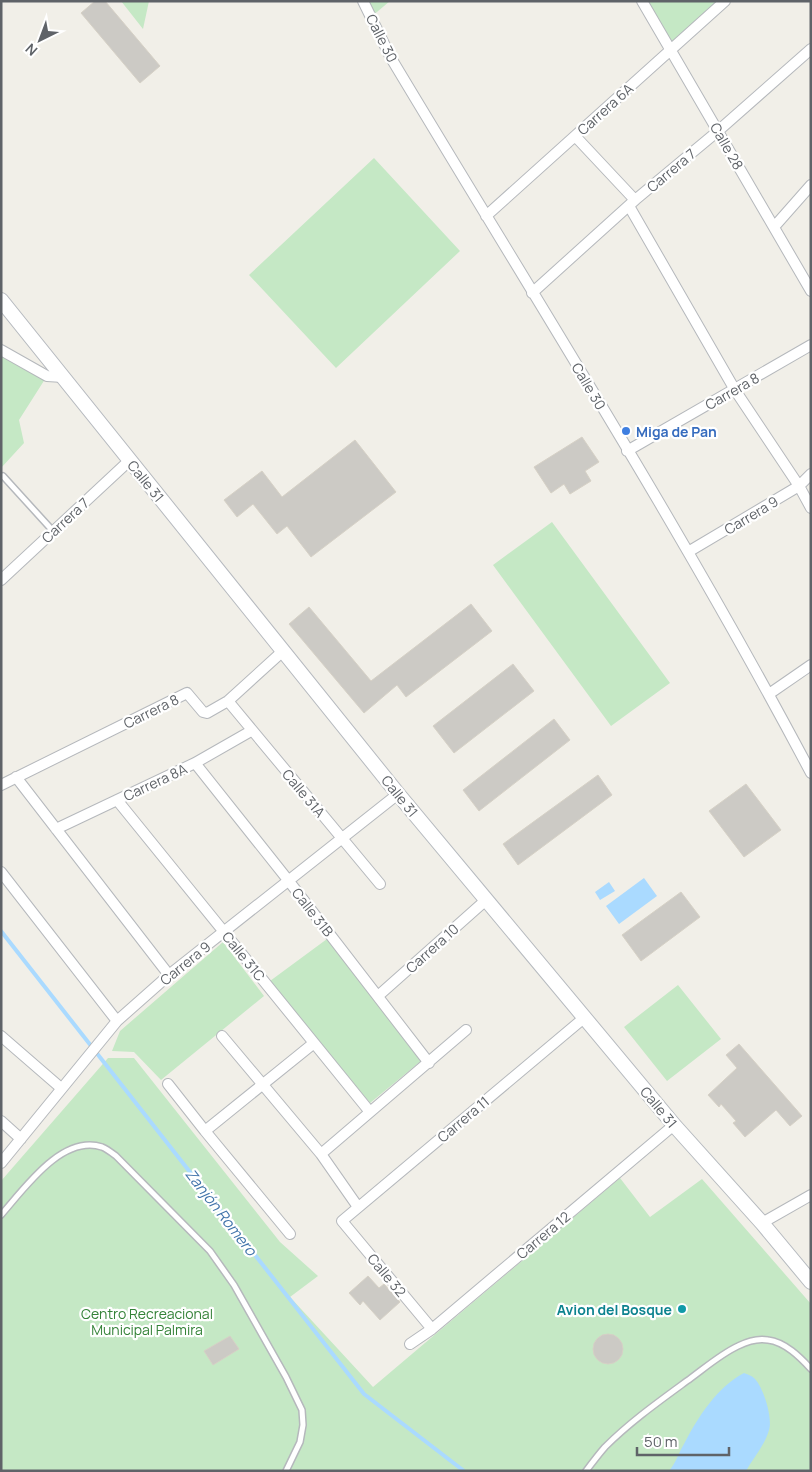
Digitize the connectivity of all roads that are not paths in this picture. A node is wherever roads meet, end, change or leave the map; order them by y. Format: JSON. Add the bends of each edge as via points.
{"nodes":[{"id":1,"x":363,"y":1,"type":"edge"},
{"id":2,"x":642,"y":1,"type":"edge"},
{"id":3,"x":725,"y":1,"type":"edge"},
{"id":4,"x":671,"y":48,"type":"junction"},
{"id":5,"x":811,"y":49,"type":"edge"},
{"id":6,"x":718,"y":131,"type":"junction"},
{"id":7,"x":575,"y":136,"type":"junction"},
{"id":8,"x":811,"y":185,"type":"edge"},
{"id":9,"x":632,"y":203,"type":"junction"},
{"id":10,"x":486,"y":216,"type":"junction"},
{"id":11,"x":774,"y":227,"type":"junction"},
{"id":12,"x":811,"y":291,"type":"edge"},
{"id":13,"x":532,"y":293,"type":"junction"},
{"id":14,"x":1,"y":300,"type":"edge"},
{"id":15,"x":811,"y":345,"type":"edge"},
{"id":16,"x":1,"y":350,"type":"edge"},
{"id":17,"x":63,"y":377,"type":"junction"},
{"id":18,"x":735,"y":390,"type":"junction"},
{"id":19,"x":628,"y":451,"type":"junction"},
{"id":20,"x":130,"y":460,"type":"junction"},
{"id":21,"x":811,"y":474,"type":"edge"},
{"id":22,"x":3,"y":476,"type":"dead end"},
{"id":23,"x":799,"y":486,"type":"junction"},
{"id":24,"x":811,"y":508,"type":"edge"},
{"id":25,"x":54,"y":531,"type":"junction"},
{"id":26,"x":688,"y":552,"type":"junction"},
{"id":27,"x":2,"y":576,"type":"edge"},
{"id":28,"x":283,"y":652,"type":"junction"},
{"id":29,"x":811,"y":665,"type":"edge"},
{"id":30,"x":769,"y":694,"type":"junction"},
{"id":31,"x":228,"y":701,"type":"junction"},
{"id":32,"x":252,"y":731,"type":"junction"},
{"id":33,"x":195,"y":763,"type":"junction"},
{"id":34,"x":811,"y":773,"type":"edge"},
{"id":35,"x":16,"y":777,"type":"junction"},
{"id":36,"x":1,"y":785,"type":"edge"},
{"id":37,"x":398,"y":794,"type":"junction"},
{"id":38,"x":117,"y":800,"type":"junction"},
{"id":39,"x":56,"y":829,"type":"junction"},
{"id":40,"x":342,"y":838,"type":"junction"},
{"id":41,"x":1,"y":872,"type":"edge"},
{"id":42,"x":288,"y":880,"type":"junction"},
{"id":43,"x":380,"y":884,"type":"dead end"},
{"id":44,"x":486,"y":900,"type":"junction"},
{"id":45,"x":224,"y":932,"type":"junction"},
{"id":46,"x":169,"y":974,"type":"junction"},
{"id":47,"x":378,"y":996,"type":"junction"},
{"id":48,"x":584,"y":1018,"type":"junction"},
{"id":49,"x":117,"y":1021,"type":"junction"},
{"id":50,"x":466,"y":1030,"type":"dead end"},
{"id":51,"x":1,"y":1036,"type":"edge"},
{"id":52,"x":222,"y":1036,"type":"dead end"},
{"id":53,"x":314,"y":1043,"type":"junction"},
{"id":54,"x":429,"y":1063,"type":"junction"},
{"id":55,"x":168,"y":1084,"type":"dead end"},
{"id":56,"x":262,"y":1084,"type":"junction"},
{"id":57,"x":61,"y":1088,"type":"junction"},
{"id":58,"x":370,"y":1112,"type":"junction"},
{"id":59,"x":1,"y":1121,"type":"edge"},
{"id":60,"x":674,"y":1125,"type":"junction"},
{"id":61,"x":204,"y":1131,"type":"junction"},
{"id":62,"x":21,"y":1139,"type":"junction"},
{"id":63,"x":321,"y":1154,"type":"junction"},
{"id":64,"x":1,"y":1163,"type":"edge"},
{"id":65,"x":811,"y":1195,"type":"edge"},
{"id":66,"x":358,"y":1207,"type":"junction"},
{"id":67,"x":1,"y":1214,"type":"edge"},
{"id":68,"x":342,"y":1221,"type":"joint"},
{"id":69,"x":762,"y":1223,"type":"junction"},
{"id":70,"x":290,"y":1234,"type":"dead end"},
{"id":71,"x":811,"y":1282,"type":"edge"},
{"id":72,"x":432,"y":1328,"type":"junction"},
{"id":73,"x":410,"y":1344,"type":"dead end"},
{"id":74,"x":811,"y":1369,"type":"edge"},
{"id":75,"x":286,"y":1471,"type":"edge"},
{"id":76,"x":586,"y":1471,"type":"edge"}],
"edges":[{"from":1,"to":10,"type":"street","name":"Calle 30","via":[[391,58]]},
{"from":2,"to":4,"type":"street","name":"Calle 28"},
{"from":3,"to":4,"type":"street","name":"Carrera 6A"},
{"from":4,"to":6,"type":"street","name":"Calle 28"},
{"from":4,"to":7,"type":"street","name":"Carrera 6A"},
{"from":5,"to":6,"type":"street","name":"Carrera 7"},
{"from":6,"to":9,"type":"street","name":"Carrera 7"},
{"from":6,"to":11,"type":"street","name":"Calle 28"},
{"from":7,"to":9,"type":"street"},
{"from":7,"to":10,"type":"street","name":"Carrera 6A"},
{"from":8,"to":11,"type":"street"},
{"from":9,"to":13,"type":"street","name":"Carrera 7"},
{"from":9,"to":18,"type":"street"},
{"from":10,"to":13,"type":"street","name":"Calle 30"},
{"from":11,"to":12,"type":"street","name":"Calle 28"},
{"from":13,"to":19,"type":"street","name":"Calle 30"},
{"from":14,"to":17,"type":"main road","name":"Calle 31"},
{"from":15,"to":18,"type":"street","name":"Carrera 8"},
{"from":16,"to":17,"type":"street","via":[[47,376]]},
{"from":17,"to":20,"type":"main road","name":"Calle 31"},
{"from":18,"to":19,"type":"street","name":"Carrera 8"},
{"from":18,"to":23,"type":"street"},
{"from":19,"to":26,"type":"street","name":"Calle 30"},
{"from":20,"to":25,"type":"street","name":"Carrera 7"},
{"from":20,"to":28,"type":"main road","name":"Calle 31"},
{"from":21,"to":23,"type":"street","name":"Carrera 9"},
{"from":22,"to":25,"type":"lane"},
{"from":23,"to":24,"type":"street"},
{"from":23,"to":26,"type":"street","name":"Carrera 9"},
{"from":25,"to":27,"type":"street","name":"Carrera 7"},
{"from":26,"to":30,"type":"street","name":"Calle 30"},
{"from":28,"to":31,"type":"street","name":"Carrera 8"},
{"from":28,"to":37,"type":"main road","name":"Calle 31"},
{"from":29,"to":30,"type":"street"},
{"from":30,"to":34,"type":"street","name":"Calle 30"},
{"from":31,"to":32,"type":"street","name":"Calle 31A"},
{"from":31,"to":35,"type":"street","name":"Carrera 8","via":[[205,713],[187,693]]},
{"from":32,"to":33,"type":"street","name":"Carrera 8A"},
{"from":32,"to":40,"type":"street","name":"Calle 31A"},
{"from":33,"to":38,"type":"street","name":"Carrera 8A"},
{"from":33,"to":42,"type":"street","name":"Calle 31B"},
{"from":35,"to":36,"type":"street","name":"Carrera 8"},
{"from":35,"to":39,"type":"street"},
{"from":37,"to":40,"type":"street","name":"Carrera 9"},
{"from":37,"to":44,"type":"main road","name":"Calle 31"},
{"from":38,"to":39,"type":"street","name":"Carrera 8A"},
{"from":38,"to":45,"type":"street","name":"Calle 31C"},
{"from":39,"to":46,"type":"street"},
{"from":40,"to":42,"type":"street","name":"Carrera 9"},
{"from":40,"to":43,"type":"street","name":"Calle 31A"},
{"from":41,"to":49,"type":"street"},
{"from":42,"to":45,"type":"street","name":"Carrera 9"},
{"from":42,"to":47,"type":"street","name":"Calle 31B"},
{"from":44,"to":47,"type":"street","name":"Carrera 10"},
{"from":44,"to":48,"type":"main road","name":"Calle 31"},
{"from":45,"to":46,"type":"street","name":"Carrera 9"},
{"from":45,"to":53,"type":"street","name":"Calle 31C"},
{"from":46,"to":49,"type":"street","name":"Carrera 9"},
{"from":47,"to":54,"type":"street","name":"Calle 31B"},
{"from":48,"to":60,"type":"main road","name":"Calle 31"},
{"from":48,"to":66,"type":"street","name":"Carrera 11"},
{"from":49,"to":57,"type":"street","name":"Carrera 9"},
{"from":50,"to":54,"type":"street"},
{"from":51,"to":57,"type":"street"},
{"from":52,"to":56,"type":"street"},
{"from":53,"to":56,"type":"street"},
{"from":53,"to":58,"type":"street","name":"Calle 31C"},
{"from":54,"to":58,"type":"street"},
{"from":55,"to":61,"type":"street"},
{"from":56,"to":61,"type":"street"},
{"from":56,"to":63,"type":"street"},
{"from":57,"to":62,"type":"street","name":"Carrera 9"},
{"from":58,"to":63,"type":"street"},
{"from":59,"to":62,"type":"street"},
{"from":60,"to":69,"type":"main road","name":"Calle 31"},
{"from":60,"to":72,"type":"street","name":"Carrera 12"},
{"from":61,"to":70,"type":"street"},
{"from":62,"to":64,"type":"street","name":"Carrera 9"},
{"from":63,"to":66,"type":"street"},
{"from":65,"to":69,"type":"street"},
{"from":66,"to":68,"type":"street","name":"Carrera 11"},
{"from":67,"to":75,"type":"lane","via":[[38,1172],[56,1157],[88,1146],[103,1147],[116,1156],[210,1251],[234,1284],[286,1377],[302,1410],[303,1424],[300,1442]]},
{"from":68,"to":72,"type":"street","name":"Calle 32"},
{"from":69,"to":71,"type":"main road","name":"Calle 31"},
{"from":72,"to":73,"type":"street","name":"Carrera 12"},
{"from":74,"to":76,"type":"lane","via":[[786,1347],[768,1340],[738,1346],[622,1432],[600,1452]]}]}
